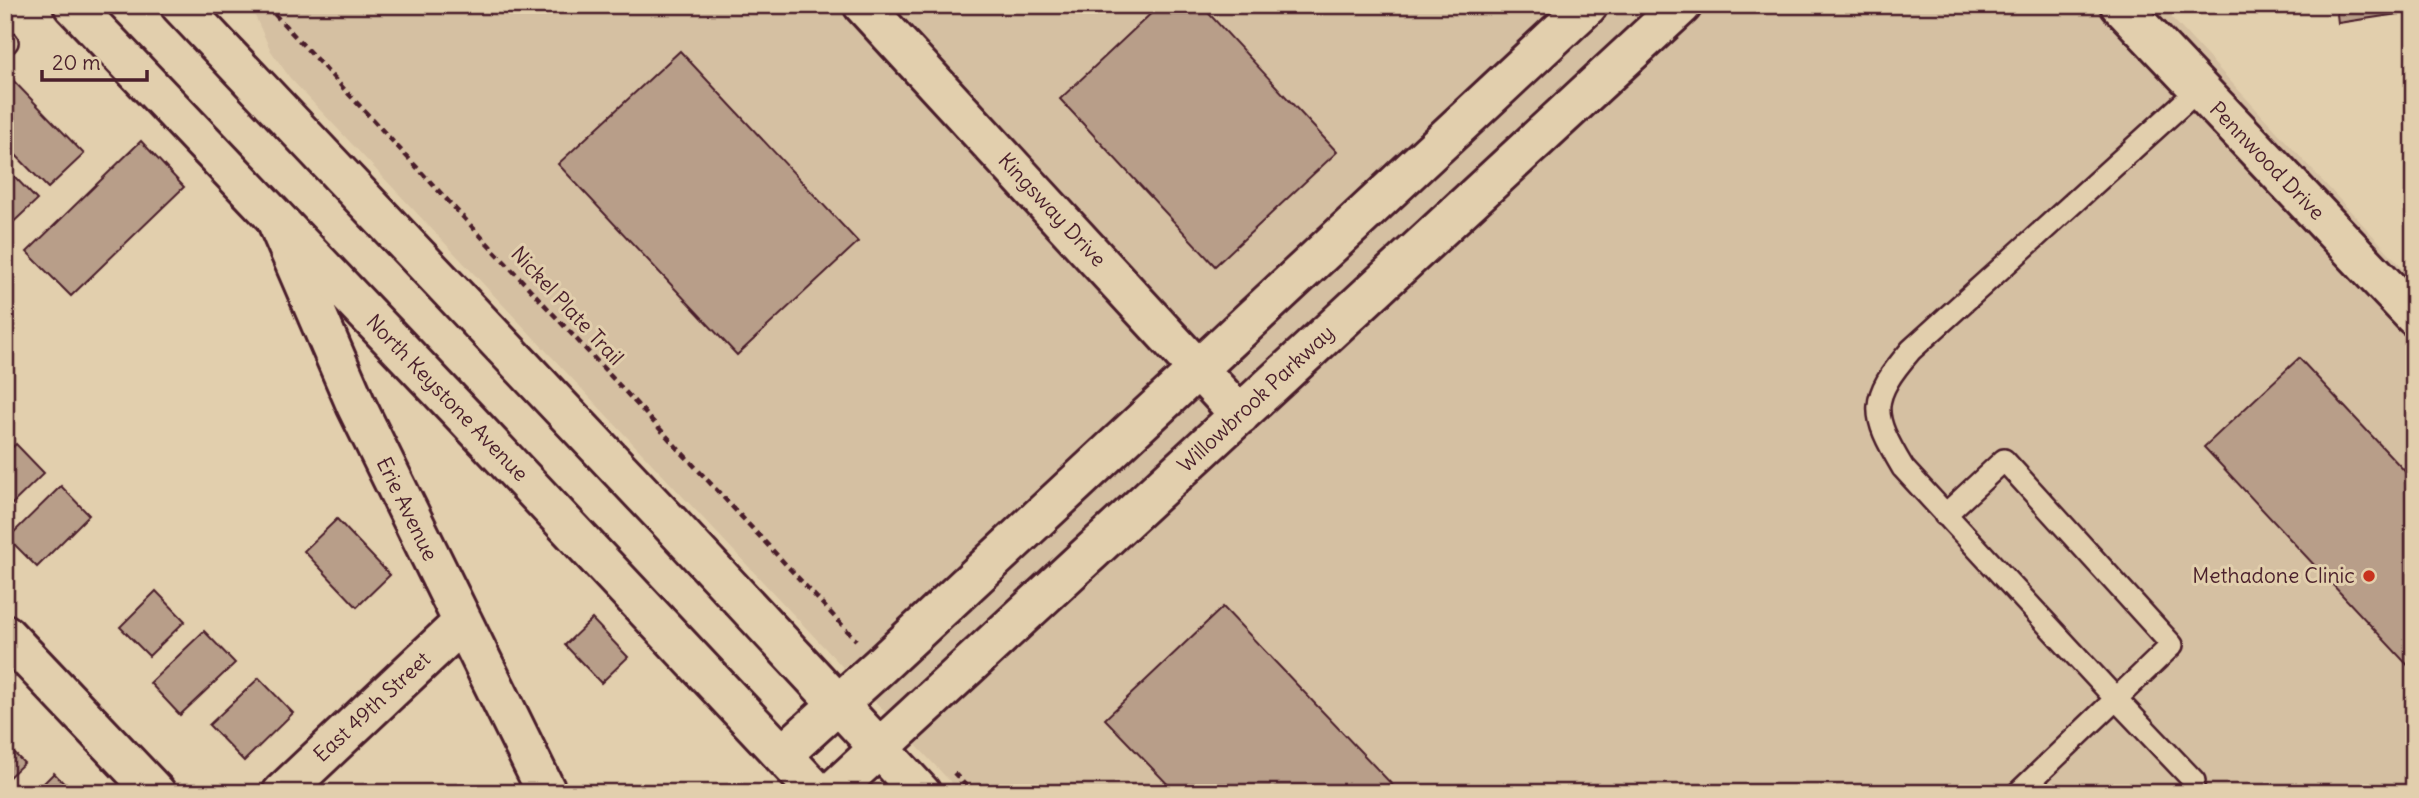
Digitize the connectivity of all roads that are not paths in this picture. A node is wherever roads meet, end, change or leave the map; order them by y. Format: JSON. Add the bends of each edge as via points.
{"nodes":[{"id":1,"x":73,"y":5,"type":"edge"},
{"id":2,"x":180,"y":5,"type":"edge"},
{"id":3,"x":863,"y":5,"type":"edge"},
{"id":4,"x":1588,"y":5,"type":"edge"},
{"id":5,"x":1682,"y":5,"type":"edge"},
{"id":6,"x":2120,"y":5,"type":"edge"},
{"id":7,"x":2199,"y":89,"type":"junction"},
{"id":8,"x":276,"y":220,"type":"junction"},
{"id":9,"x":2414,"y":316,"type":"edge"},
{"id":10,"x":1197,"y":369,"type":"junction"},
{"id":11,"x":1240,"y":415,"type":"junction"},
{"id":12,"x":1945,"y":515,"type":"junction"},
{"id":13,"x":463,"y":621,"type":"junction"},
{"id":14,"x":5,"y":634,"type":"edge"},
{"id":15,"x":2116,"y":699,"type":"junction"},
{"id":16,"x":836,"y":703,"type":"junction"},
{"id":17,"x":878,"y":748,"type":"junction"},
{"id":18,"x":783,"y":754,"type":"junction"},
{"id":19,"x":2194,"y":781,"type":"dead end"},
{"id":20,"x":156,"y":793,"type":"edge"},
{"id":21,"x":282,"y":793,"type":"edge"},
{"id":22,"x":547,"y":793,"type":"edge"},
{"id":23,"x":818,"y":793,"type":"edge"},
{"id":24,"x":831,"y":793,"type":"edge"},
{"id":25,"x":921,"y":793,"type":"edge"},
{"id":26,"x":2018,"y":793,"type":"edge"}],
"edges":[{"from":1,"to":8,"type":"street","name":"North Keystone Avenue"},
{"from":2,"to":16,"type":"street"},
{"from":3,"to":10,"type":"street","name":"Kingsway Drive"},
{"from":4,"to":10,"type":"street"},
{"from":5,"to":11,"type":"street","name":"Willowbrook Parkway"},
{"from":6,"to":7,"type":"street","name":"Pennwood Drive"},
{"from":7,"to":9,"type":"street","name":"Pennwood Drive"},
{"from":7,"to":12,"type":"lane","via":[[1911,349],[1889,376],[1878,406],[1884,436],[1903,468]]},
{"from":8,"to":13,"type":"street","name":"Erie Avenue","via":[[356,405]]},
{"from":8,"to":18,"type":"street","name":"North Keystone Avenue"},
{"from":10,"to":11,"type":"street","name":"Kingsway Drive"},
{"from":10,"to":16,"type":"street"},
{"from":11,"to":17,"type":"street","name":"Willowbrook Parkway"},
{"from":12,"to":15,"type":"lane"},
{"from":12,"to":15,"type":"lane","via":[[2004,460],[2172,645]]},
{"from":13,"to":21,"type":"street","name":"East 49th Street"},
{"from":13,"to":22,"type":"street","name":"Erie Avenue"},
{"from":14,"to":20,"type":"street"},
{"from":15,"to":19,"type":"lane"},
{"from":15,"to":26,"type":"lane"},
{"from":16,"to":17,"type":"street"},
{"from":16,"to":18,"type":"street"},
{"from":17,"to":24,"type":"street","name":"Willowbrook Parkway"},
{"from":17,"to":25,"type":"street"},
{"from":18,"to":23,"type":"street","name":"North Keystone Avenue"}]}
